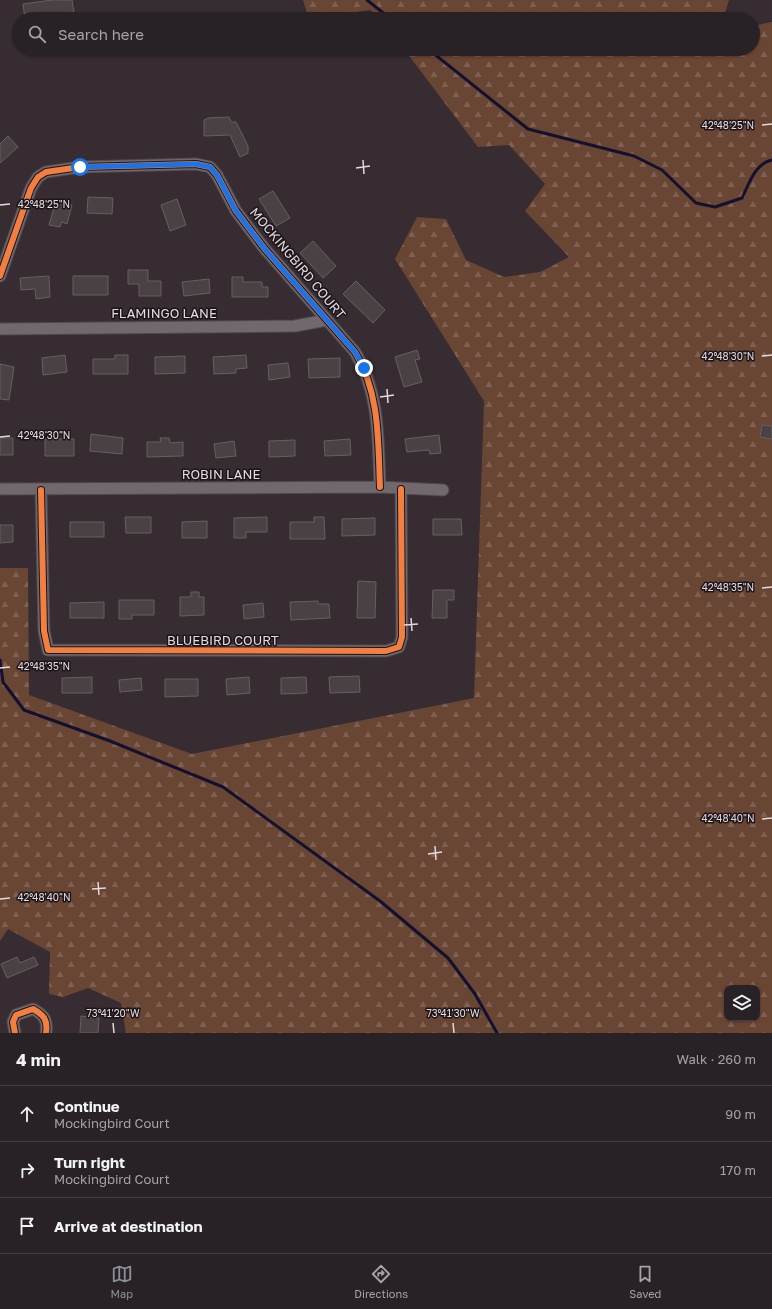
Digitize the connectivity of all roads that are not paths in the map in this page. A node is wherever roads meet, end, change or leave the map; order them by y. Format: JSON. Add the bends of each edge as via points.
{"nodes":[{"id":1,"x":0,"y":276,"type":"edge"},
{"id":2,"x":327,"y":320,"type":"junction"},
{"id":3,"x":0,"y":329,"type":"edge"},
{"id":4,"x":380,"y":487,"type":"junction"},
{"id":5,"x":0,"y":489,"type":"edge"},
{"id":6,"x":401,"y":489,"type":"junction"},
{"id":7,"x":41,"y":490,"type":"junction"},
{"id":8,"x":443,"y":490,"type":"dead end"},
{"id":9,"x":15,"y":1033,"type":"edge"},
{"id":10,"x":46,"y":1033,"type":"edge"}],
"edges":[{"from":1,"to":2,"type":"street","name":"MOCKINGBIRD COURT","via":[[31,188],[38,177],[46,172],[80,167],[196,164],[210,167],[217,175],[236,211],[264,248]]},
{"from":2,"to":3,"type":"street","name":"FLAMINGO LANE","via":[[295,326]]},
{"from":2,"to":4,"type":"street","name":"MOCKINGBIRD COURT","via":[[355,352],[364,368],[375,405]]},
{"from":4,"to":6,"type":"street","name":"ROBIN LANE"},
{"from":4,"to":7,"type":"street","name":"ROBIN LANE"},
{"from":5,"to":7,"type":"street","name":"ROBIN LANE"},
{"from":6,"to":7,"type":"street","name":"BLUEBIRD COURT","via":[[402,637],[399,647],[386,651],[48,650],[44,631]]},
{"from":6,"to":8,"type":"street","name":"ROBIN LANE"},
{"from":9,"to":10,"type":"street","via":[[13,1022],[16,1015],[33,1009],[42,1014],[47,1022]]}]}
